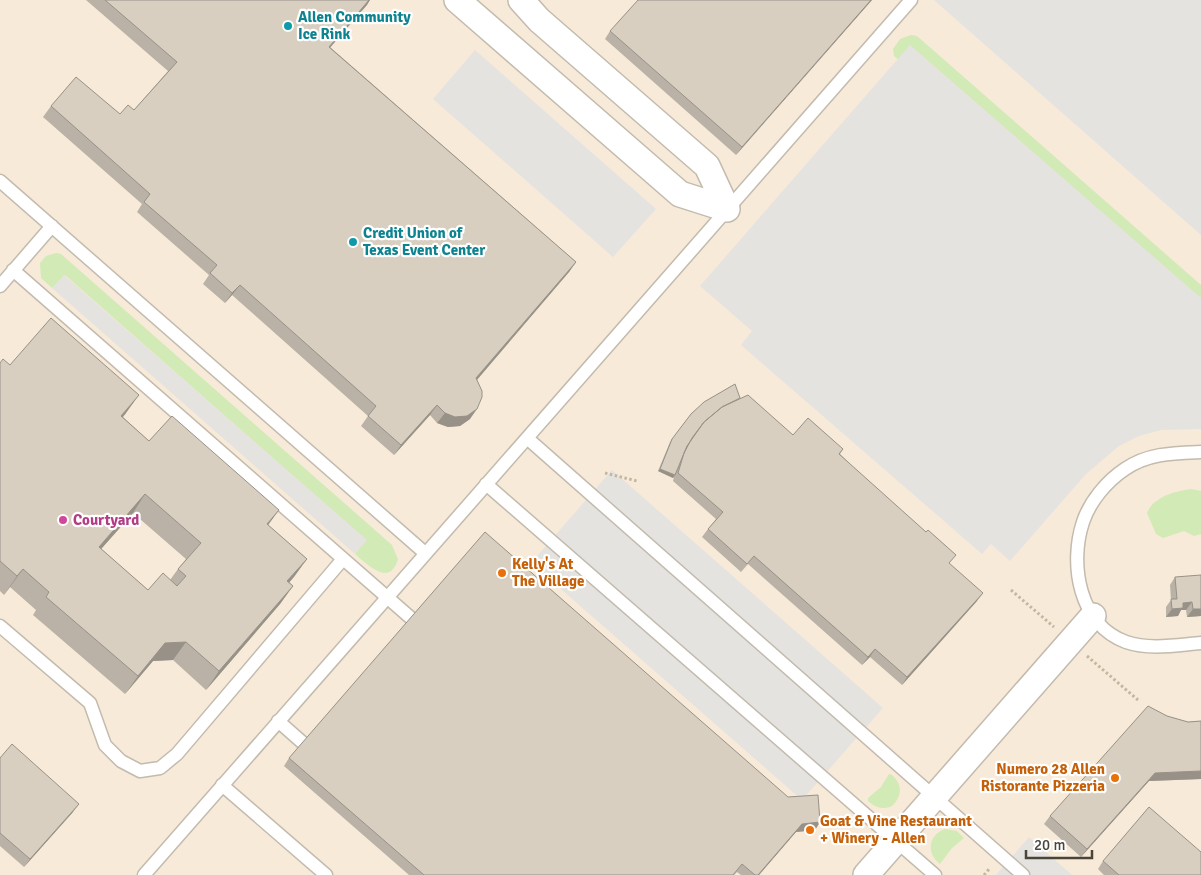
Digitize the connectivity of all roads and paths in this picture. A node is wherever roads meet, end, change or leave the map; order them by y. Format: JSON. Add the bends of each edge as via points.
{"nodes":[{"id":1,"x":457,"y":0,"type":"edge"},
{"id":2,"x":521,"y":0,"type":"edge"},
{"id":3,"x":911,"y":0,"type":"edge"},
{"id":4,"x":0,"y":181,"type":"edge"},
{"id":5,"x":728,"y":209,"type":"junction"},
{"id":6,"x":52,"y":226,"type":"junction"},
{"id":7,"x":13,"y":270,"type":"junction"},
{"id":8,"x":0,"y":286,"type":"edge"},
{"id":9,"x":527,"y":438,"type":"junction"},
{"id":10,"x":1201,"y":452,"type":"edge"},
{"id":11,"x":605,"y":473,"type":"dead end"},
{"id":12,"x":637,"y":481,"type":"dead end"},
{"id":13,"x":486,"y":484,"type":"junction"},
{"id":14,"x":426,"y":553,"type":"junction"},
{"id":15,"x":343,"y":559,"type":"junction"},
{"id":16,"x":387,"y":598,"type":"junction"},
{"id":17,"x":1092,"y":616,"type":"junction"},
{"id":18,"x":412,"y":619,"type":"edge"},
{"id":19,"x":0,"y":626,"type":"edge"},
{"id":20,"x":1201,"y":643,"type":"edge"},
{"id":21,"x":278,"y":721,"type":"junction"},
{"id":22,"x":303,"y":743,"type":"edge"},
{"id":23,"x":222,"y":785,"type":"junction"},
{"id":24,"x":934,"y":797,"type":"junction"},
{"id":25,"x":896,"y":841,"type":"junction"},
{"id":26,"x":144,"y":875,"type":"edge"},
{"id":27,"x":326,"y":875,"type":"edge"},
{"id":28,"x":866,"y":875,"type":"edge"},
{"id":29,"x":935,"y":875,"type":"edge"},
{"id":30,"x":1023,"y":875,"type":"edge"}],
"edges":[{"from":1,"to":5,"type":"street","via":[[680,194]]},
{"from":2,"to":5,"type":"street","via":[[539,20],[707,166]]},
{"from":3,"to":5,"type":"lane"},
{"from":4,"to":6,"type":"lane"},
{"from":5,"to":9,"type":"lane"},
{"from":6,"to":7,"type":"lane"},
{"from":6,"to":14,"type":"lane"},
{"from":7,"to":8,"type":"lane"},
{"from":7,"to":15,"type":"lane"},
{"from":9,"to":13,"type":"lane"},
{"from":9,"to":24,"type":"lane"},
{"from":10,"to":17,"type":"lane","via":[[1168,452],[1139,461],[1110,481],[1095,499],[1084,521],[1077,562],[1082,595]]},
{"from":11,"to":12,"type":"path"},
{"from":13,"to":14,"type":"lane"},
{"from":13,"to":25,"type":"lane"},
{"from":14,"to":16,"type":"lane"},
{"from":15,"to":16,"type":"lane"},
{"from":15,"to":19,"type":"lane","via":[[177,754],[160,768],[140,771],[121,761],[105,745],[90,703]]},
{"from":16,"to":18,"type":"lane"},
{"from":16,"to":21,"type":"lane"},
{"from":17,"to":20,"type":"lane","via":[[1107,632],[1134,644]]},
{"from":17,"to":24,"type":"street"},
{"from":21,"to":22,"type":"lane"},
{"from":21,"to":23,"type":"lane"},
{"from":23,"to":26,"type":"lane"},
{"from":23,"to":27,"type":"lane"},
{"from":24,"to":25,"type":"street"},
{"from":24,"to":30,"type":"lane"},
{"from":25,"to":28,"type":"street"},
{"from":25,"to":29,"type":"lane"}]}
